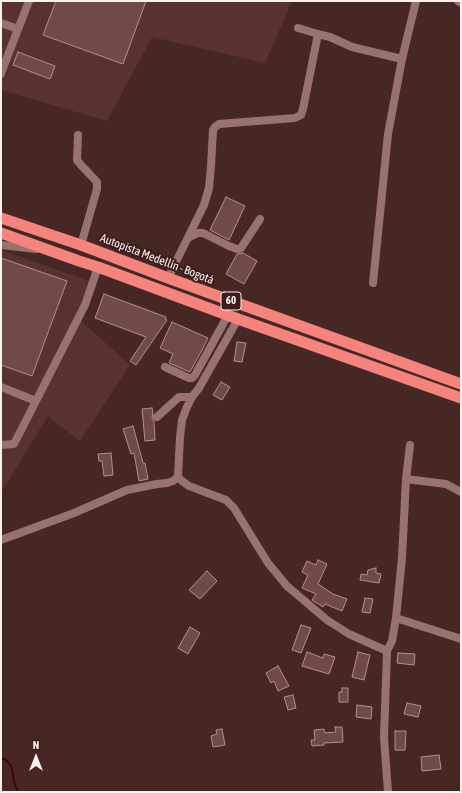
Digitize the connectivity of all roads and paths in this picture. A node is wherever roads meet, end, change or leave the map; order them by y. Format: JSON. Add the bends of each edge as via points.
{"nodes":[{"id":1,"x":29,"y":1,"type":"edge"},
{"id":2,"x":416,"y":1,"type":"edge"},
{"id":3,"x":458,"y":1,"type":"edge"},
{"id":4,"x":461,"y":3,"type":"edge"},
{"id":5,"x":1,"y":23,"type":"edge"},
{"id":6,"x":298,"y":28,"type":"dead end"},
{"id":7,"x":18,"y":29,"type":"junction"},
{"id":8,"x":318,"y":34,"type":"junction"},
{"id":9,"x":402,"y":59,"type":"junction"},
{"id":10,"x":1,"y":74,"type":"edge"},
{"id":11,"x":78,"y":135,"type":"dead end"},
{"id":12,"x":1,"y":218,"type":"edge"},
{"id":13,"x":260,"y":220,"type":"dead end"},
{"id":14,"x":1,"y":233,"type":"edge"},
{"id":15,"x":188,"y":238,"type":"junction"},
{"id":16,"x":1,"y":245,"type":"edge"},
{"id":17,"x":81,"y":245,"type":"junction"},
{"id":18,"x":50,"y":251,"type":"junction"},
{"id":19,"x":98,"y":267,"type":"junction"},
{"id":20,"x":168,"y":278,"type":"junction"},
{"id":21,"x":373,"y":283,"type":"dead end"},
{"id":22,"x":233,"y":317,"type":"junction"},
{"id":23,"x":165,"y":367,"type":"dead end"},
{"id":24,"x":461,"y":384,"type":"edge"},
{"id":25,"x":1,"y":387,"type":"edge"},
{"id":26,"x":192,"y":397,"type":"junction"},
{"id":27,"x":461,"y":398,"type":"edge"},
{"id":28,"x":36,"y":401,"type":"junction"},
{"id":29,"x":157,"y":417,"type":"dead end"},
{"id":30,"x":1,"y":445,"type":"edge"},
{"id":31,"x":410,"y":445,"type":"dead end"},
{"id":32,"x":178,"y":477,"type":"junction"},
{"id":33,"x":406,"y":479,"type":"junction"},
{"id":34,"x":461,"y":492,"type":"edge"},
{"id":35,"x":1,"y":540,"type":"edge"},
{"id":36,"x":396,"y":618,"type":"junction"},
{"id":37,"x":461,"y":639,"type":"edge"},
{"id":38,"x":388,"y":652,"type":"junction"},
{"id":39,"x":388,"y":792,"type":"edge"}],
"edges":[{"from":1,"to":7,"type":"street"},
{"from":2,"to":9,"type":"street"},
{"from":3,"to":4,"type":"street"},
{"from":5,"to":7,"type":"street"},
{"from":6,"to":8,"type":"street"},
{"from":7,"to":10,"type":"street"},
{"from":8,"to":9,"type":"street","via":[[352,47]]},
{"from":8,"to":15,"type":"street","via":[[300,115],[295,118],[219,124],[213,130],[209,188]]},
{"from":9,"to":21,"type":"street","via":[[388,134]]},
{"from":11,"to":17,"type":"street","via":[[77,160],[97,182]]},
{"from":12,"to":17,"type":"highway","name":"Autopista Medellín - Bogotá","number":"60"},
{"from":13,"to":15,"type":"street","via":[[239,249],[201,233]]},
{"from":14,"to":18,"type":"highway","number":"60"},
{"from":15,"to":20,"type":"street"},
{"from":16,"to":18,"type":"street"},
{"from":17,"to":20,"type":"highway","name":"Autopista Medellín - Bogotá","number":"60"},
{"from":18,"to":19,"type":"highway","number":"60"},
{"from":19,"to":22,"type":"highway","number":"60"},
{"from":19,"to":28,"type":"street","via":[[85,305]]},
{"from":20,"to":24,"type":"highway","name":"Autopista Medellín - Bogotá","number":"60"},
{"from":22,"to":23,"type":"street","via":[[192,378]]},
{"from":22,"to":26,"type":"street","via":[[199,388]]},
{"from":22,"to":27,"type":"highway","number":"60"},
{"from":25,"to":28,"type":"street"},
{"from":26,"to":29,"type":"street","via":[[179,398]]},
{"from":26,"to":32,"type":"street","via":[[182,420]]},
{"from":28,"to":30,"type":"street","via":[[14,444]]},
{"from":31,"to":33,"type":"street"},
{"from":32,"to":35,"type":"street","via":[[167,483],[127,490]]},
{"from":32,"to":38,"type":"street","via":[[189,486],[226,500],[234,508],[268,563],[287,586],[327,620],[349,634]]},
{"from":33,"to":34,"type":"street","via":[[446,484]]},
{"from":33,"to":36,"type":"street"},
{"from":36,"to":37,"type":"street"},
{"from":36,"to":38,"type":"street"},
{"from":38,"to":39,"type":"street","via":[[384,737]]}]}
